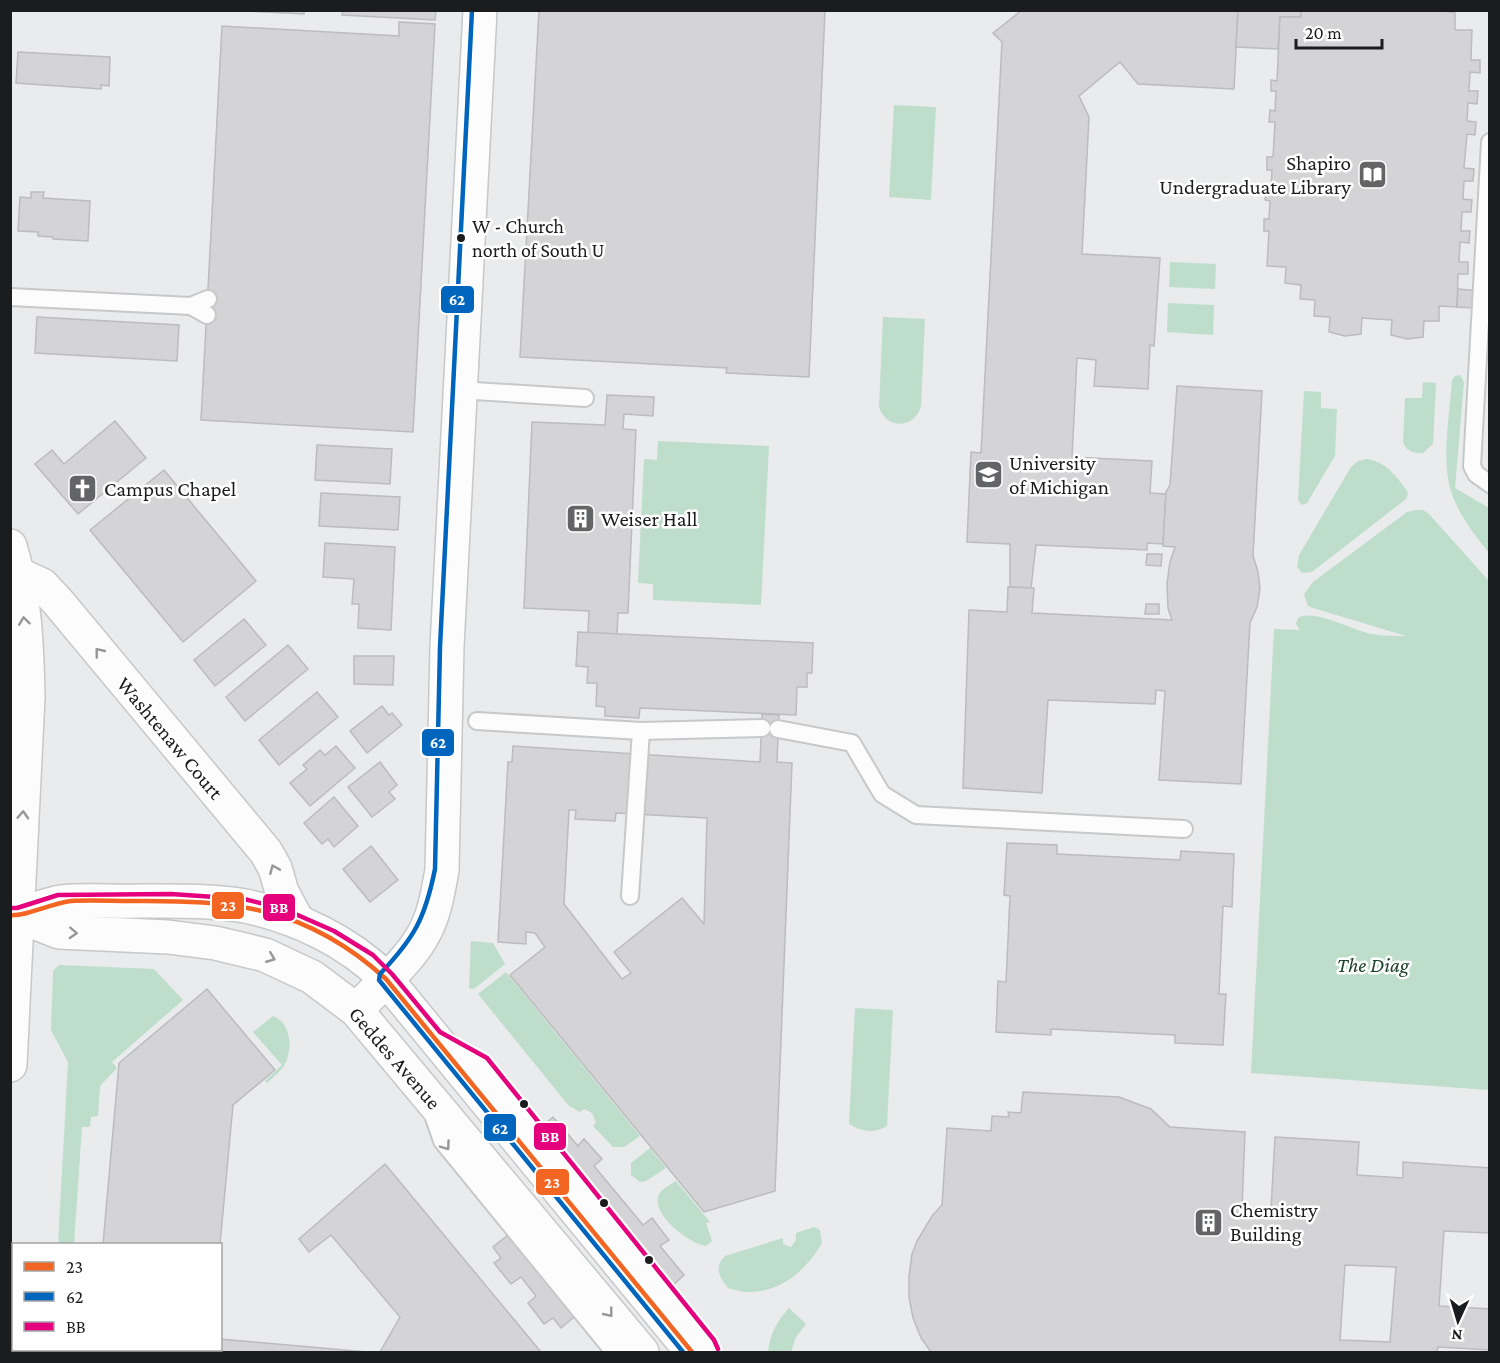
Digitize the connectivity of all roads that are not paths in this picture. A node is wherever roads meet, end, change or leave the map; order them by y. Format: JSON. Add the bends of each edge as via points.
{"nodes":[{"id":1,"x":480,"y":10,"type":"edge"},
{"id":2,"x":1490,"y":142,"type":"edge"},
{"id":3,"x":10,"y":297,"type":"edge"},
{"id":4,"x":207,"y":307,"type":"dead end"},
{"id":5,"x":459,"y":390,"type":"junction"},
{"id":6,"x":585,"y":398,"type":"dead end"},
{"id":7,"x":1490,"y":484,"type":"edge"},
{"id":8,"x":14,"y":560,"type":"edge"},
{"id":9,"x":477,"y":721,"type":"dead end"},
{"id":10,"x":641,"y":730,"type":"junction"},
{"id":11,"x":1184,"y":829,"type":"dead end"},
{"id":12,"x":630,"y":896,"type":"dead end"},
{"id":13,"x":13,"y":913,"type":"edge"},
{"id":14,"x":298,"y":922,"type":"junction"},
{"id":15,"x":386,"y":979,"type":"junction"},
{"id":16,"x":356,"y":1010,"type":"junction"},
{"id":17,"x":435,"y":1038,"type":"junction"},
{"id":18,"x":10,"y":1065,"type":"edge"},
{"id":19,"x":425,"y":1092,"type":"junction"},
{"id":20,"x":614,"y":1353,"type":"edge"},
{"id":21,"x":642,"y":1353,"type":"edge"},
{"id":22,"x":692,"y":1353,"type":"edge"},
{"id":23,"x":711,"y":1353,"type":"edge"}],
"edges":[{"from":1,"to":5,"type":"street"},
{"from":2,"to":7,"type":"lane","via":[[1472,466]]},
{"from":3,"to":4,"type":"lane"},
{"from":5,"to":6,"type":"lane"},
{"from":5,"to":15,"type":"street","via":[[442,870],[436,902],[423,936]]},
{"from":13,"to":8,"type":"street","one_way":true,"via":[[28,697],[27,640]]},
{"from":14,"to":8,"type":"street","name":"Washtenaw Court","one_way":true,"via":[[266,852],[58,602]]},
{"from":9,"to":10,"type":"lane"},
{"from":10,"to":11,"type":"lane","via":[[770,728],[852,743],[882,794],[916,815]]},
{"from":10,"to":12,"type":"lane"},
{"from":13,"to":14,"type":"street","name":"Geddes Avenue","via":[[59,902],[171,901],[243,906]]},
{"from":13,"to":16,"type":"street","name":"Geddes Avenue","one_way":true,"via":[[58,932],[168,937],[265,955],[312,977]]},
{"from":13,"to":18,"type":"street"},
{"from":14,"to":15,"type":"street","name":"Geddes Avenue","via":[[354,952]]},
{"from":15,"to":16,"type":"street"},
{"from":15,"to":17,"type":"street","name":"Geddes Avenue"},
{"from":16,"to":19,"type":"street","name":"Geddes Avenue"},
{"from":17,"to":22,"type":"street","name":"Geddes Avenue"},
{"from":17,"to":23,"type":"lane","via":[[481,1063]]},
{"from":19,"to":20,"type":"lane","one_way":true,"via":[[442,1141]]},
{"from":19,"to":21,"type":"street","name":"Geddes Avenue","one_way":true}]}
